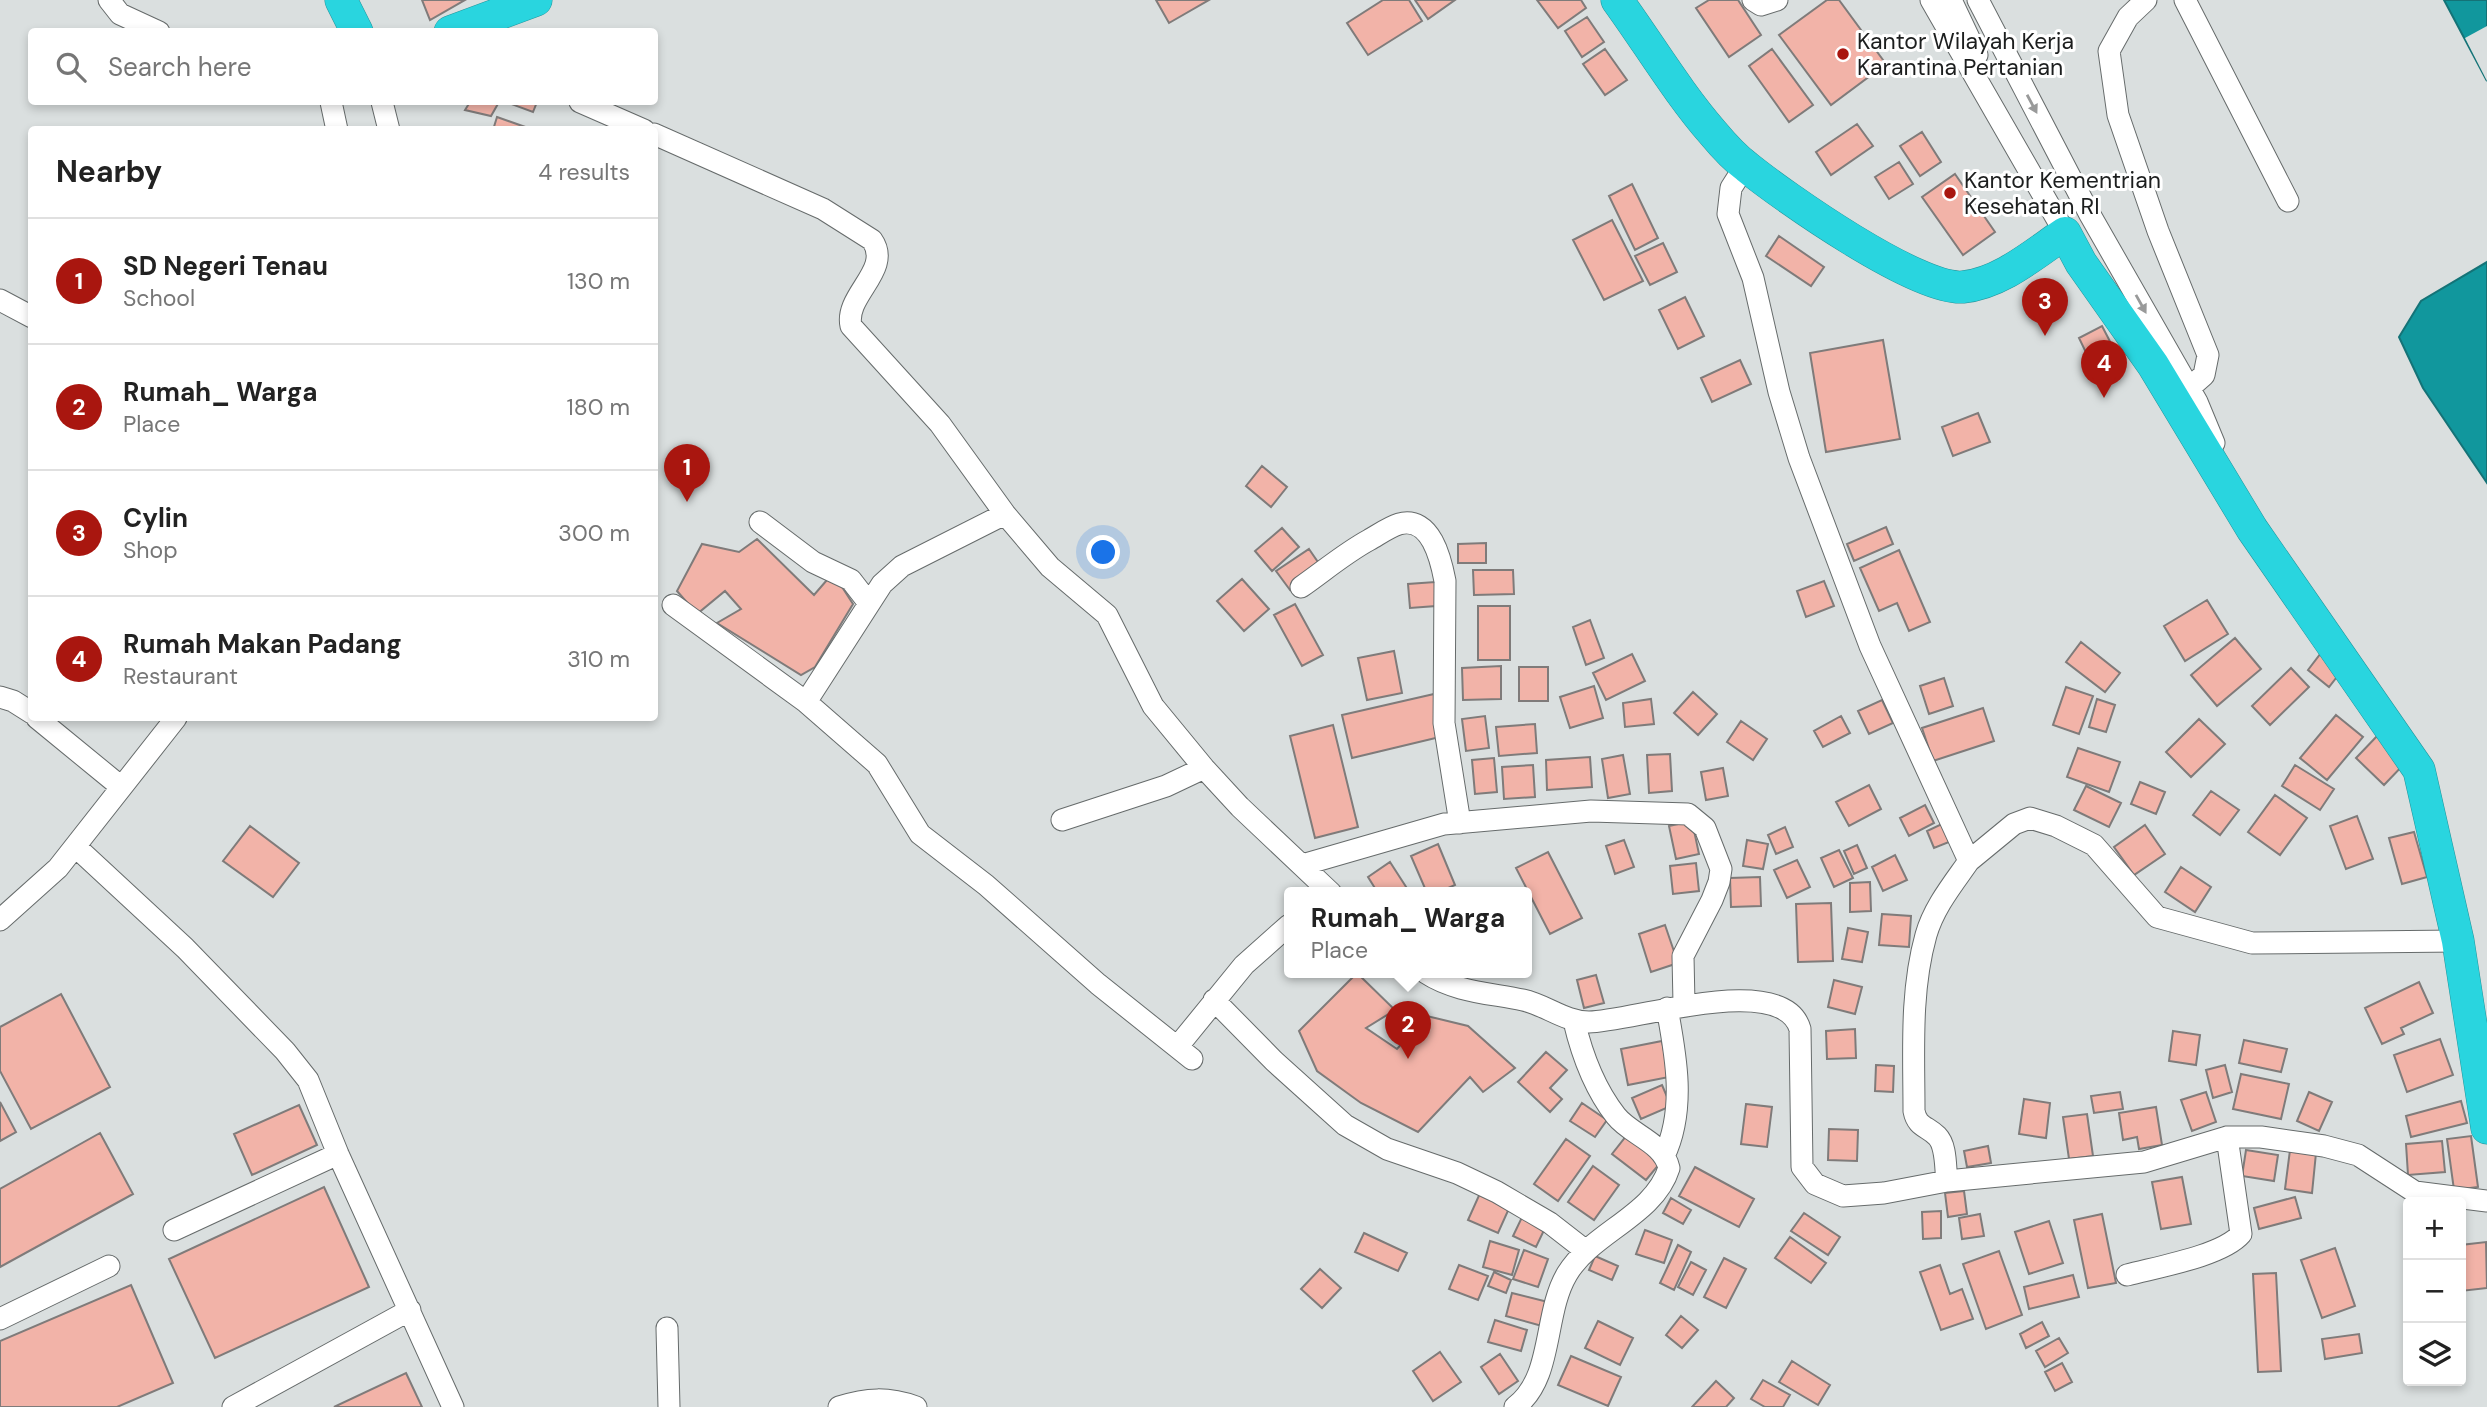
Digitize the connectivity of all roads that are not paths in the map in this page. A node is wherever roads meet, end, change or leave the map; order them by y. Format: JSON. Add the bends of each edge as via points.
{"nodes":[{"id":1,"x":109,"y":0,"type":"edge"},
{"id":2,"x":341,"y":0,"type":"edge"},
{"id":3,"x":536,"y":0,"type":"edge"},
{"id":4,"x":1618,"y":0,"type":"edge"},
{"id":5,"x":1753,"y":0,"type":"edge"},
{"id":6,"x":1777,"y":0,"type":"edge"},
{"id":7,"x":1931,"y":0,"type":"edge"},
{"id":8,"x":1951,"y":0,"type":"edge"},
{"id":9,"x":1978,"y":0,"type":"edge"},
{"id":10,"x":2146,"y":0,"type":"edge"},
{"id":11,"x":2185,"y":0,"type":"edge"},
{"id":12,"x":150,"y":28,"type":"edge"},
{"id":13,"x":355,"y":28,"type":"edge"},
{"id":14,"x":464,"y":28,"type":"edge"},
{"id":15,"x":332,"y":105,"type":"edge"},
{"id":16,"x":383,"y":105,"type":"edge"},
{"id":17,"x":587,"y":105,"type":"edge"},
{"id":18,"x":336,"y":126,"type":"edge"},
{"id":19,"x":388,"y":126,"type":"edge"},
{"id":20,"x":635,"y":126,"type":"edge"},
{"id":21,"x":658,"y":136,"type":"edge"},
{"id":22,"x":1745,"y":166,"type":"junction"},
{"id":23,"x":2029,"y":172,"type":"junction"},
{"id":24,"x":2288,"y":201,"type":"dead end"},
{"id":25,"x":2065,"y":233,"type":"junction"},
{"id":26,"x":0,"y":300,"type":"edge"},
{"id":27,"x":28,"y":315,"type":"edge"},
{"id":28,"x":2182,"y":395,"type":"junction"},
{"id":29,"x":1005,"y":514,"type":"junction"},
{"id":30,"x":760,"y":522,"type":"dead end"},
{"id":31,"x":1301,"y":587,"type":"dead end"},
{"id":32,"x":868,"y":602,"type":"junction"},
{"id":33,"x":673,"y":605,"type":"dead end"},
{"id":34,"x":0,"y":697,"type":"edge"},
{"id":35,"x":806,"y":702,"type":"junction"},
{"id":36,"x":28,"y":710,"type":"edge"},
{"id":37,"x":41,"y":721,"type":"edge"},
{"id":38,"x":174,"y":721,"type":"edge"},
{"id":39,"x":1204,"y":768,"type":"junction"},
{"id":40,"x":120,"y":786,"type":"junction"},
{"id":41,"x":1062,"y":820,"type":"dead end"},
{"id":42,"x":1460,"y":823,"type":"junction"},
{"id":43,"x":76,"y":847,"type":"junction"},
{"id":44,"x":1969,"y":861,"type":"junction"},
{"id":45,"x":1302,"y":865,"type":"junction"},
{"id":46,"x":1325,"y":887,"type":"edge"},
{"id":47,"x":0,"y":920,"type":"edge"},
{"id":48,"x":1284,"y":929,"type":"edge"},
{"id":49,"x":2458,"y":941,"type":"junction"},
{"id":50,"x":1435,"y":978,"type":"edge"},
{"id":51,"x":1214,"y":1000,"type":"junction"},
{"id":52,"x":1675,"y":1006,"type":"junction"},
{"id":53,"x":1574,"y":1021,"type":"junction"},
{"id":54,"x":2487,"y":1123,"type":"edge"},
{"id":55,"x":2487,"y":1128,"type":"edge"},
{"id":56,"x":2227,"y":1138,"type":"junction"},
{"id":57,"x":338,"y":1154,"type":"junction"},
{"id":58,"x":1664,"y":1156,"type":"junction"},
{"id":59,"x":1947,"y":1181,"type":"junction"},
{"id":60,"x":2487,"y":1201,"type":"edge"},
{"id":61,"x":174,"y":1230,"type":"dead end"},
{"id":62,"x":1586,"y":1251,"type":"junction"},
{"id":63,"x":109,"y":1266,"type":"dead end"},
{"id":64,"x":2127,"y":1275,"type":"dead end"},
{"id":65,"x":410,"y":1310,"type":"junction"},
{"id":66,"x":0,"y":1319,"type":"edge"},
{"id":67,"x":667,"y":1328,"type":"dead end"},
{"id":68,"x":233,"y":1407,"type":"edge"},
{"id":69,"x":453,"y":1407,"type":"edge"},
{"id":70,"x":669,"y":1407,"type":"edge"},
{"id":71,"x":839,"y":1407,"type":"edge"},
{"id":72,"x":916,"y":1407,"type":"edge"},
{"id":73,"x":1515,"y":1407,"type":"edge"}],
"edges":[{"from":1,"to":12,"type":"street","via":[[120,14]]},
{"from":2,"to":13,"type":"highway"},
{"from":3,"to":14,"type":"highway"},
{"from":4,"to":22,"type":"highway","via":[[1712,132]]},
{"from":5,"to":6,"type":"street","via":[[1761,5]]},
{"from":7,"to":23,"type":"street"},
{"from":8,"to":23,"type":"street"},
{"from":9,"to":28,"type":"street","one_way":true},
{"from":10,"to":28,"type":"street","via":[[2128,17],[2109,51],[2118,115],[2208,355],[2204,375]]},
{"from":11,"to":24,"type":"street"},
{"from":15,"to":18,"type":"street"},
{"from":16,"to":19,"type":"street"},
{"from":17,"to":20,"type":"street"},
{"from":21,"to":29,"type":"street","via":[[823,209],[872,240],[877,262],[855,302],[851,326],[940,424]]},
{"from":22,"to":25,"type":"highway","via":[[1905,270],[1941,284],[1961,287],[2010,271]]},
{"from":22,"to":44,"type":"street","via":[[1731,188],[1728,214],[1753,278],[1799,458],[1865,634]]},
{"from":23,"to":25,"type":"street"},
{"from":25,"to":28,"type":"highway"},
{"from":26,"to":27,"type":"street"},
{"from":28,"to":49,"type":"highway","via":[[2252,529],[2419,770]]},
{"from":29,"to":32,"type":"street","via":[[902,566]]},
{"from":29,"to":39,"type":"street","via":[[1050,567],[1107,615],[1153,706]]},
{"from":30,"to":32,"type":"street","via":[[813,562],[851,580]]},
{"from":31,"to":42,"type":"street","via":[[1356,547],[1399,524],[1427,533],[1445,581],[1444,723]]},
{"from":32,"to":35,"type":"street"},
{"from":33,"to":35,"type":"street"},
{"from":34,"to":36,"type":"street"},
{"from":35,"to":51,"type":"street","via":[[877,764],[919,834],[1185,1053]]},
{"from":37,"to":40,"type":"street"},
{"from":38,"to":40,"type":"street"},
{"from":39,"to":41,"type":"street","via":[[1166,786]]},
{"from":39,"to":45,"type":"street"},
{"from":40,"to":43,"type":"street"},
{"from":42,"to":45,"type":"street"},
{"from":42,"to":52,"type":"street","via":[[1591,811],[1667,811],[1696,819],[1705,828],[1721,869],[1712,900],[1683,956]]},
{"from":43,"to":47,"type":"street"},
{"from":43,"to":57,"type":"street","via":[[185,948],[285,1051],[314,1090]]},
{"from":44,"to":49,"type":"street","via":[[2014,824],[2030,818],[2094,845],[2157,917],[2252,943]]},
{"from":44,"to":59,"type":"street","via":[[1942,899],[1927,933],[1913,1018],[1914,1111],[1920,1125],[1942,1145]]},
{"from":45,"to":46,"type":"street"},
{"from":48,"to":51,"type":"street"},
{"from":49,"to":54,"type":"highway"},
{"from":50,"to":53,"type":"street","via":[[1471,991],[1525,1000]]},
{"from":51,"to":62,"type":"street","via":[[1345,1125],[1387,1149],[1497,1192]]},
{"from":52,"to":53,"type":"street","via":[[1607,1020]]},
{"from":52,"to":58,"type":"street","via":[[1678,1099],[1675,1130]]},
{"from":52,"to":59,"type":"street","via":[[1777,1005],[1797,1020],[1801,1040],[1800,1155],[1802,1167],[1815,1184],[1843,1196]]},
{"from":53,"to":58,"type":"street","via":[[1582,1053],[1616,1116]]},
{"from":54,"to":55,"type":"highway"},
{"from":56,"to":59,"type":"street","via":[[2144,1162]]},
{"from":56,"to":60,"type":"street","via":[[2261,1137],[2324,1146],[2371,1161],[2415,1192]]},
{"from":56,"to":64,"type":"street","via":[[2241,1234],[2191,1258]]},
{"from":57,"to":61,"type":"street"},
{"from":57,"to":65,"type":"street"},
{"from":58,"to":62,"type":"street","via":[[1670,1168],[1661,1188]]},
{"from":62,"to":73,"type":"street","via":[[1557,1294],[1538,1373]]},
{"from":63,"to":66,"type":"street"},
{"from":65,"to":68,"type":"street"},
{"from":65,"to":69,"type":"street"},
{"from":67,"to":70,"type":"street"},
{"from":71,"to":72,"type":"street","via":[[884,1398]]}]}
